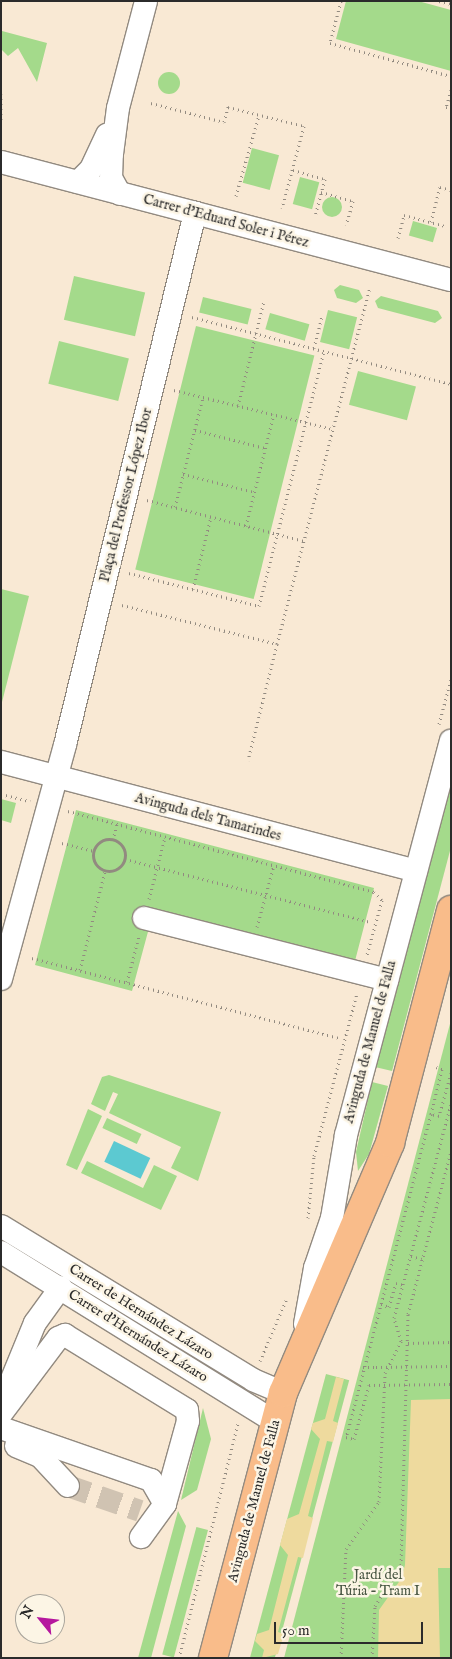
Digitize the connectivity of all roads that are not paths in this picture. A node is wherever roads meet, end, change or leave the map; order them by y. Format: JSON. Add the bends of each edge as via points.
{"nodes":[{"id":1,"x":146,"y":1,"type":"edge"},
{"id":2,"x":118,"y":108,"type":"junction"},
{"id":3,"x":1,"y":162,"type":"edge"},
{"id":4,"x":78,"y":182,"type":"junction"},
{"id":5,"x":120,"y":194,"type":"junction"},
{"id":6,"x":195,"y":214,"type":"junction"},
{"id":7,"x":451,"y":280,"type":"edge"},
{"id":8,"x":451,"y":741,"type":"edge"},
{"id":9,"x":1,"y":762,"type":"edge"},
{"id":10,"x":57,"y":776,"type":"junction"},
{"id":11,"x":416,"y":871,"type":"junction"},
{"id":12,"x":451,"y":910,"type":"edge"},
{"id":13,"x":144,"y":918,"type":"dead end"},
{"id":14,"x":1,"y":979,"type":"edge"},
{"id":15,"x":387,"y":980,"type":"junction"},
{"id":16,"x":1,"y":1226,"type":"edge"},
{"id":17,"x":1,"y":1252,"type":"edge"},
{"id":18,"x":61,"y":1288,"type":"junction"},
{"id":19,"x":300,"y":1346,"type":"junction"},
{"id":20,"x":283,"y":1394,"type":"junction"},
{"id":21,"x":1,"y":1406,"type":"edge"},
{"id":22,"x":1,"y":1414,"type":"edge"},
{"id":23,"x":274,"y":1421,"type":"junction"},
{"id":24,"x":1,"y":1428,"type":"edge"},
{"id":25,"x":1,"y":1441,"type":"edge"},
{"id":26,"x":68,"y":1486,"type":"tunnel mouth"},
{"id":27,"x":165,"y":1504,"type":"junction"},
{"id":28,"x":144,"y":1525,"type":"dead end"},
{"id":29,"x":213,"y":1658,"type":"edge"}],
"edges":[{"from":1,"to":2,"type":"street"},
{"from":2,"to":4,"type":"street","via":[[96,162]]},
{"from":2,"to":5,"type":"street","via":[[110,168]]},
{"from":3,"to":4,"type":"street","name":"Carrer d'Eduard Soler i Pérez"},
{"from":4,"to":5,"type":"street","name":"Carrer d'Eduard Soler i Pérez"},
{"from":5,"to":6,"type":"street","name":"Carrer d'Eduard Soler i Pérez"},
{"from":6,"to":7,"type":"street","name":"Carrer d'Eduard Soler i Pérez"},
{"from":6,"to":10,"type":"street","name":"Plaça del Professor López Ibor"},
{"from":8,"to":11,"type":"street","name":"Avinguda de Manuel de Falla"},
{"from":9,"to":10,"type":"street","name":"Avinguda dels Tamarindes"},
{"from":10,"to":11,"type":"street","name":"Avinguda dels Tamarindes"},
{"from":10,"to":14,"type":"street","name":"Plaça del Professor López Ibor"},
{"from":11,"to":15,"type":"street","name":"Avinguda de Manuel de Falla"},
{"from":12,"to":19,"type":"main road","name":"Avinguda de Manuel de Falla","via":[[390,1143],[335,1278]]},
{"from":13,"to":15,"type":"street"},
{"from":15,"to":19,"type":"street","name":"Avinguda de Manuel de Falla","via":[[346,1135],[332,1218],[315,1268]]},
{"from":16,"to":20,"type":"street","name":"Carrer de Hernández Lázaro","via":[[253,1380]]},
{"from":17,"to":18,"type":"street","name":"Carrer d'Hernández Lázaro"},
{"from":18,"to":21,"type":"street","via":[[23,1348]]},
{"from":18,"to":23,"type":"street","name":"Carrer d'Hernández Lázaro"},
{"from":19,"to":20,"type":"main road","name":"Avinguda de Manuel de Falla"},
{"from":20,"to":23,"type":"main road","name":"Avinguda de Manuel de Falla"},
{"from":22,"to":27,"type":"street","via":[[58,1338],[65,1335],[187,1410],[188,1421]]},
{"from":23,"to":29,"type":"main road","name":"Avinguda de Manuel de Falla"},
{"from":24,"to":27,"type":"street","via":[[151,1480]]},
{"from":25,"to":26,"type":"street","via":[[40,1456]]},
{"from":27,"to":28,"type":"street"}]}
